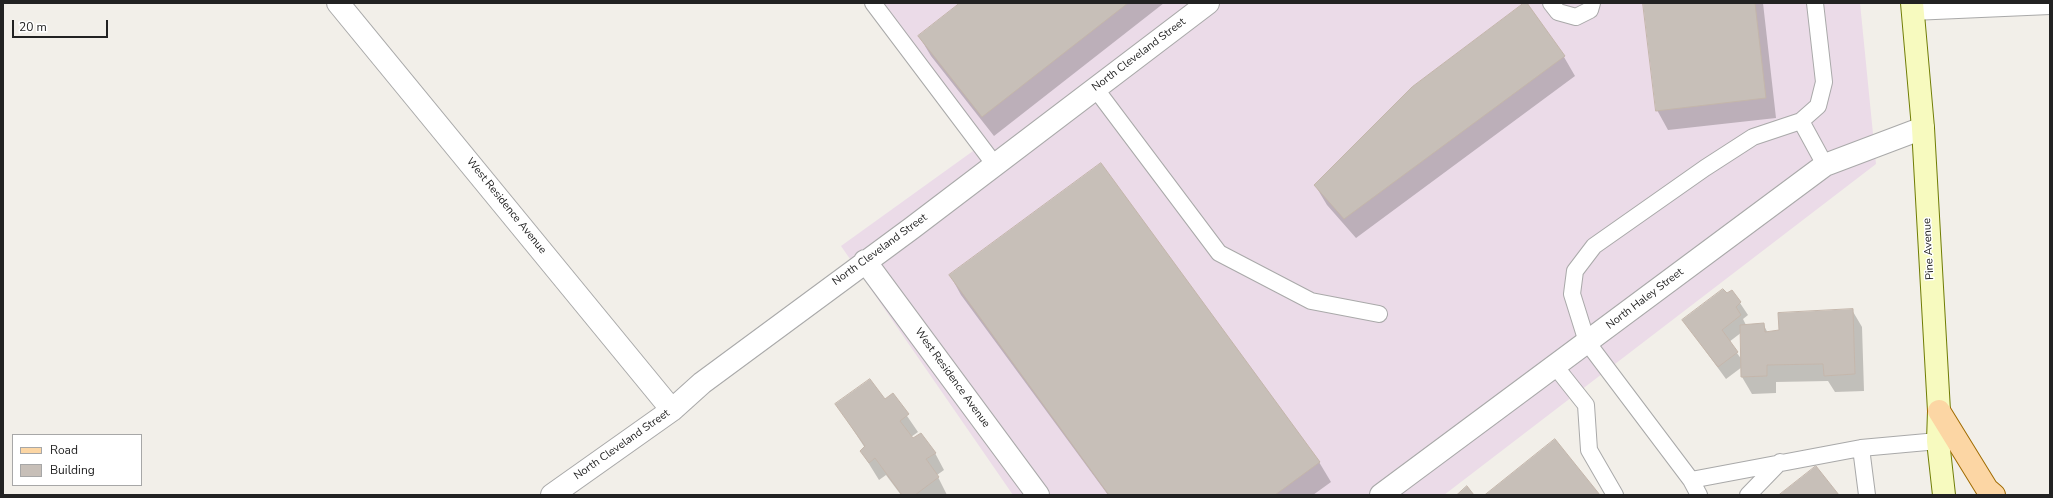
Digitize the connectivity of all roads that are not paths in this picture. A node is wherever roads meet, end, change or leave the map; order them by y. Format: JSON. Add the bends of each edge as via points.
{"nodes":[{"id":1,"x":338,"y":3,"type":"edge"},
{"id":2,"x":873,"y":3,"type":"edge"},
{"id":3,"x":1208,"y":3,"type":"edge"},
{"id":4,"x":1551,"y":3,"type":"edge"},
{"id":5,"x":1592,"y":3,"type":"edge"},
{"id":6,"x":1815,"y":3,"type":"edge"},
{"id":7,"x":2050,"y":6,"type":"edge"},
{"id":8,"x":1912,"y":7,"type":"edge"},
{"id":9,"x":1095,"y":88,"type":"junction"},
{"id":10,"x":1801,"y":121,"type":"junction"},
{"id":11,"x":1923,"y":128,"type":"junction"},
{"id":12,"x":995,"y":164,"type":"junction"},
{"id":13,"x":1825,"y":165,"type":"junction"},
{"id":14,"x":865,"y":260,"type":"junction"},
{"id":15,"x":1379,"y":314,"type":"dead end"},
{"id":16,"x":1587,"y":342,"type":"junction"},
{"id":17,"x":1555,"y":366,"type":"junction"},
{"id":18,"x":672,"y":410,"type":"junction"},
{"id":19,"x":1938,"y":411,"type":"junction"},
{"id":20,"x":1938,"y":441,"type":"junction"},
{"id":21,"x":1861,"y":448,"type":"junction"},
{"id":22,"x":1780,"y":462,"type":"junction"},
{"id":23,"x":1691,"y":480,"type":"junction"},
{"id":24,"x":1391,"y":492,"type":"edge"},
{"id":25,"x":552,"y":495,"type":"edge"},
{"id":26,"x":1038,"y":495,"type":"edge"},
{"id":27,"x":1615,"y":495,"type":"edge"},
{"id":28,"x":1699,"y":495,"type":"edge"},
{"id":29,"x":1748,"y":495,"type":"edge"},
{"id":30,"x":1867,"y":495,"type":"edge"},
{"id":31,"x":1944,"y":495,"type":"edge"},
{"id":32,"x":1994,"y":495,"type":"edge"}],
"edges":[{"from":1,"to":18,"type":"street","name":"West Residence Avenue"},
{"from":2,"to":12,"type":"lane"},
{"from":3,"to":9,"type":"street","name":"North Cleveland Street"},
{"from":4,"to":5,"type":"lane","via":[[1558,12],[1576,17],[1590,10]]},
{"from":6,"to":10,"type":"lane","via":[[1824,82],[1818,106]]},
{"from":7,"to":8,"type":"lane"},
{"from":8,"to":11,"type":"main road","name":"Pine Avenue"},
{"from":9,"to":12,"type":"street","name":"North Cleveland Street"},
{"from":9,"to":15,"type":"lane","via":[[1219,254],[1311,300]]},
{"from":10,"to":13,"type":"lane"},
{"from":10,"to":16,"type":"lane","via":[[1753,137],[1594,246],[1575,271],[1572,294]]},
{"from":11,"to":13,"type":"street","name":"North Haley Street"},
{"from":11,"to":19,"type":"main road","name":"Pine Avenue"},
{"from":12,"to":14,"type":"street","name":"North Cleveland Street"},
{"from":13,"to":16,"type":"street","name":"North Haley Street"},
{"from":14,"to":18,"type":"street","name":"North Cleveland Street","via":[[702,383]]},
{"from":14,"to":26,"type":"street","name":"West Residence Avenue"},
{"from":16,"to":17,"type":"street","name":"North Haley Street"},
{"from":16,"to":23,"type":"lane"},
{"from":17,"to":24,"type":"street","name":"North Haley Street"},
{"from":17,"to":27,"type":"lane","via":[[1586,405],[1589,450]]},
{"from":18,"to":25,"type":"street","name":"North Cleveland Street"},
{"from":19,"to":20,"type":"main road","name":"Pine Avenue"},
{"from":19,"to":32,"type":"main road","via":[[1983,483]]},
{"from":20,"to":21,"type":"lane"},
{"from":20,"to":31,"type":"main road","name":"Pine Avenue"},
{"from":21,"to":22,"type":"lane"},
{"from":21,"to":30,"type":"lane"},
{"from":22,"to":23,"type":"lane"},
{"from":22,"to":29,"type":"lane"},
{"from":23,"to":28,"type":"lane"}]}
